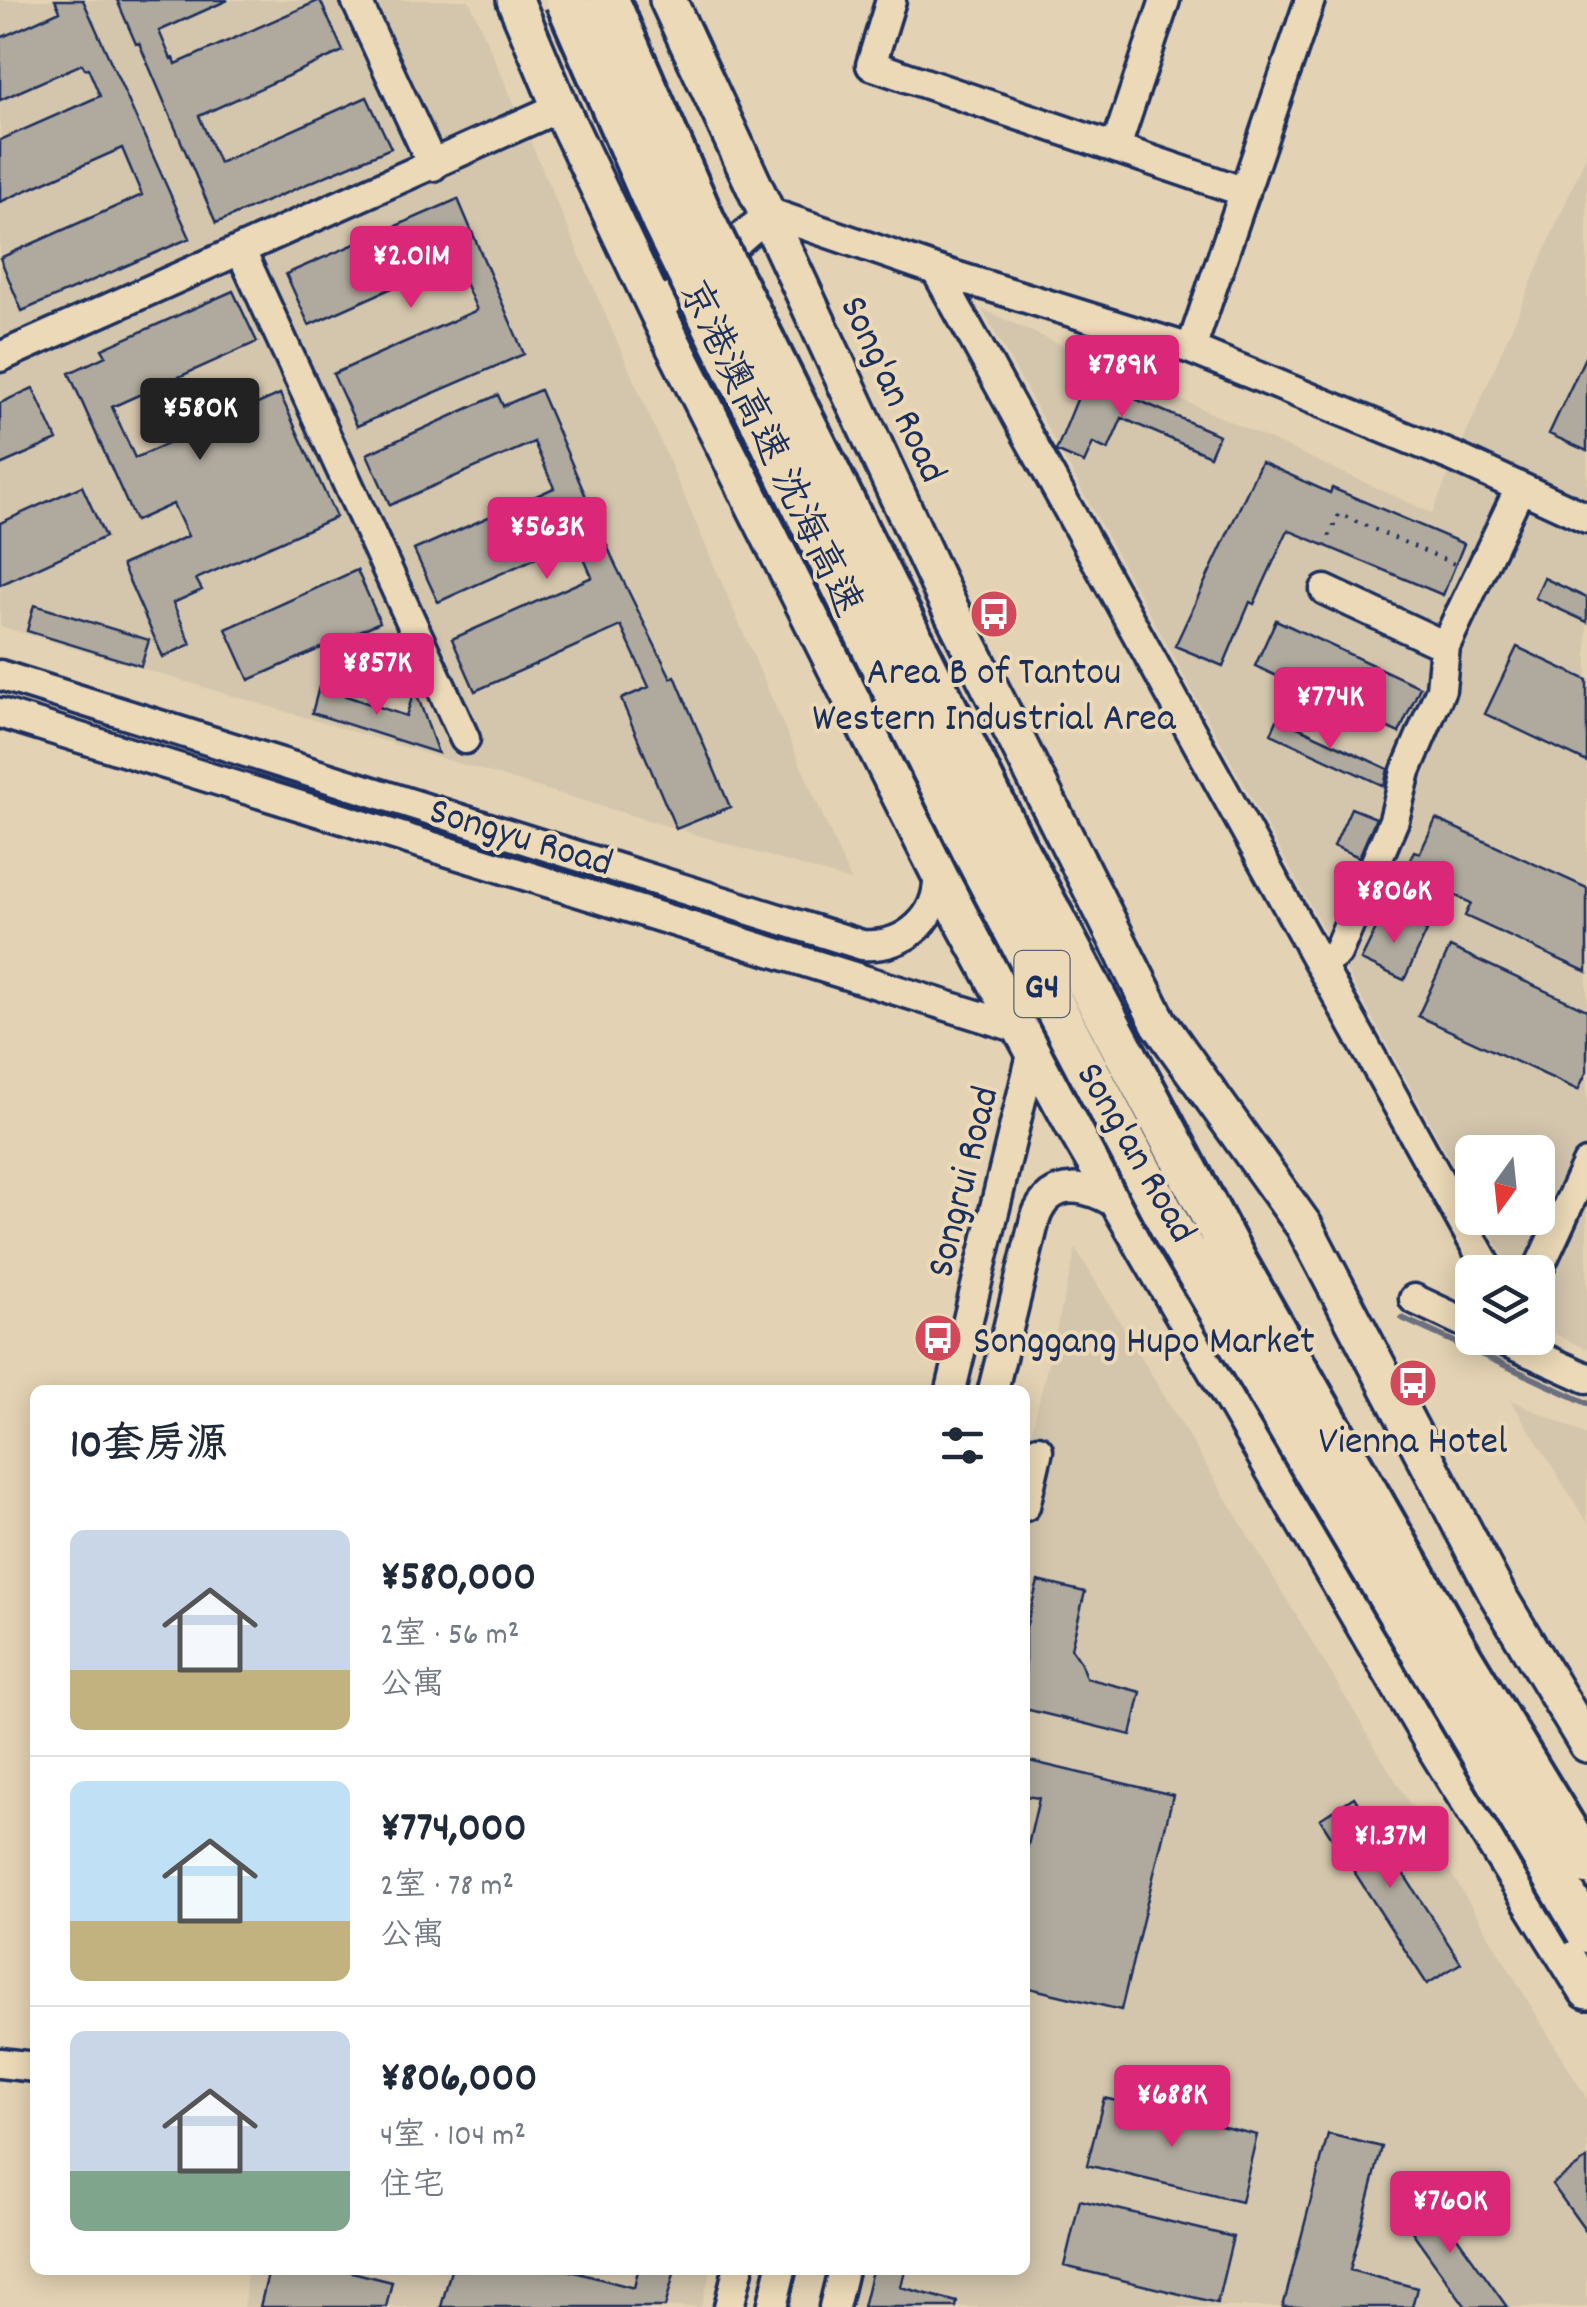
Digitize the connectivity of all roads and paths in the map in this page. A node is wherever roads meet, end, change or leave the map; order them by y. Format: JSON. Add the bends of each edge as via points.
{"nodes":[{"id":1,"x":356,"y":0,"type":"edge"},
{"id":2,"x":515,"y":0,"type":"edge"},
{"id":3,"x":566,"y":0,"type":"edge"},
{"id":4,"x":608,"y":0,"type":"edge"},
{"id":5,"x":668,"y":0,"type":"edge"},
{"id":6,"x":891,"y":0,"type":"edge"},
{"id":7,"x":1165,"y":0,"type":"edge"},
{"id":8,"x":1310,"y":0,"type":"edge"},
{"id":9,"x":560,"y":107,"type":"junction"},
{"id":10,"x":1116,"y":148,"type":"junction"},
{"id":11,"x":433,"y":166,"type":"junction"},
{"id":12,"x":1245,"y":192,"type":"junction"},
{"id":13,"x":770,"y":213,"type":"junction"},
{"id":14,"x":241,"y":251,"type":"junction"},
{"id":15,"x":936,"y":270,"type":"junction"},
{"id":16,"x":657,"y":311,"type":"junction"},
{"id":17,"x":1191,"y":349,"type":"junction"},
{"id":18,"x":1,"y":353,"type":"edge"},
{"id":19,"x":1520,"y":488,"type":"junction"},
{"id":20,"x":1587,"y":518,"type":"edge"},
{"id":21,"x":1325,"y":546,"type":"dead end"},
{"id":22,"x":1455,"y":565,"type":"dead end"},
{"id":23,"x":1325,"y":590,"type":"dead end"},
{"id":24,"x":1445,"y":646,"type":"junction"},
{"id":25,"x":0,"y":675,"type":"edge"},
{"id":26,"x":0,"y":713,"type":"edge"},
{"id":27,"x":465,"y":739,"type":"dead end"},
{"id":28,"x":938,"y":872,"type":"junction"},
{"id":29,"x":1320,"y":965,"type":"junction"},
{"id":30,"x":1027,"y":1039,"type":"junction"},
{"id":31,"x":1587,"y":1164,"type":"edge"},
{"id":32,"x":1121,"y":1207,"type":"junction"},
{"id":33,"x":1481,"y":1255,"type":"edge"},
{"id":34,"x":1545,"y":1255,"type":"edge"},
{"id":35,"x":1414,"y":1299,"type":"dead end"},
{"id":36,"x":1455,"y":1318,"type":"edge"},
{"id":37,"x":1546,"y":1355,"type":"edge"},
{"id":38,"x":1587,"y":1378,"type":"edge"},
{"id":39,"x":952,"y":1385,"type":"edge"},
{"id":40,"x":995,"y":1385,"type":"edge"},
{"id":41,"x":1038,"y":1450,"type":"dead end"},
{"id":42,"x":1030,"y":1484,"type":"edge"},
{"id":43,"x":1587,"y":1744,"type":"edge"},
{"id":44,"x":1587,"y":1864,"type":"edge"},
{"id":45,"x":1587,"y":1932,"type":"edge"},
{"id":46,"x":1587,"y":1991,"type":"edge"},
{"id":47,"x":0,"y":2063,"type":"edge"},
{"id":48,"x":30,"y":2066,"type":"edge"},
{"id":49,"x":737,"y":2275,"type":"edge"},
{"id":50,"x":780,"y":2275,"type":"edge"},
{"id":51,"x":842,"y":2275,"type":"edge"},
{"id":52,"x":729,"y":2307,"type":"edge"},
{"id":53,"x":772,"y":2307,"type":"edge"},
{"id":54,"x":834,"y":2307,"type":"edge"}],
"edges":[{"from":1,"to":11,"type":"street"},
{"from":2,"to":9,"type":"main road","name":"Song'an Road"},
{"from":3,"to":45,"type":"highway","name":"京港澳高速 沈海高速","number":"G4","bridge":true,"via":[[662,222],[976,859],[1194,1267]]},
{"from":4,"to":44,"type":"highway","name":"京港澳高速 沈海高速","number":"G4","bridge":true,"via":[[705,223],[1016,848],[1237,1264]]},
{"from":5,"to":13,"type":"main road","name":"Song'an Road"},
{"from":6,"to":10,"type":"street","via":[[871,65]]},
{"from":7,"to":10,"type":"street"},
{"from":8,"to":12,"type":"street"},
{"from":9,"to":11,"type":"street"},
{"from":9,"to":16,"type":"main road","name":"Song'an Road"},
{"from":10,"to":12,"type":"street"},
{"from":11,"to":14,"type":"street"},
{"from":12,"to":17,"type":"street"},
{"from":13,"to":15,"type":"street"},
{"from":13,"to":16,"type":"street"},
{"from":13,"to":43,"type":"main road","name":"Song'an Road","via":[[946,600],[1159,1022],[1304,1226],[1497,1594]]},
{"from":14,"to":18,"type":"street"},
{"from":14,"to":27,"type":"street"},
{"from":15,"to":17,"type":"street"},
{"from":15,"to":29,"type":"street"},
{"from":16,"to":28,"type":"main road","name":"Song'an Road"},
{"from":17,"to":19,"type":"street"},
{"from":19,"to":20,"type":"street"},
{"from":19,"to":24,"type":"street"},
{"from":21,"to":22,"type":"path","via":[[1339,514]]},
{"from":23,"to":24,"type":"street"},
{"from":24,"to":29,"type":"street","via":[[1441,689],[1406,771],[1394,820],[1337,954]]},
{"from":25,"to":28,"type":"street","name":"Songyu Road","via":[[862,945],[890,944],[912,934],[935,899]]},
{"from":26,"to":30,"type":"street","name":"Songyu Road"},
{"from":28,"to":30,"type":"main road","name":"Song'an Road"},
{"from":29,"to":33,"type":"street"},
{"from":30,"to":32,"type":"main road","name":"Song'an Road"},
{"from":30,"to":39,"type":"street","name":"Songrui Road"},
{"from":31,"to":34,"type":"street"},
{"from":32,"to":40,"type":"street","name":"Songrui Road","via":[[1081,1190],[1059,1190],[1044,1200]]},
{"from":32,"to":46,"type":"main road","name":"Song'an Road","via":[[1438,1752]]},
{"from":35,"to":36,"type":"street"},
{"from":37,"to":38,"type":"street"},
{"from":41,"to":42,"type":"street"},
{"from":47,"to":48,"type":"street"},
{"from":49,"to":52,"type":"street"},
{"from":50,"to":53,"type":"street"},
{"from":51,"to":54,"type":"street"}]}
